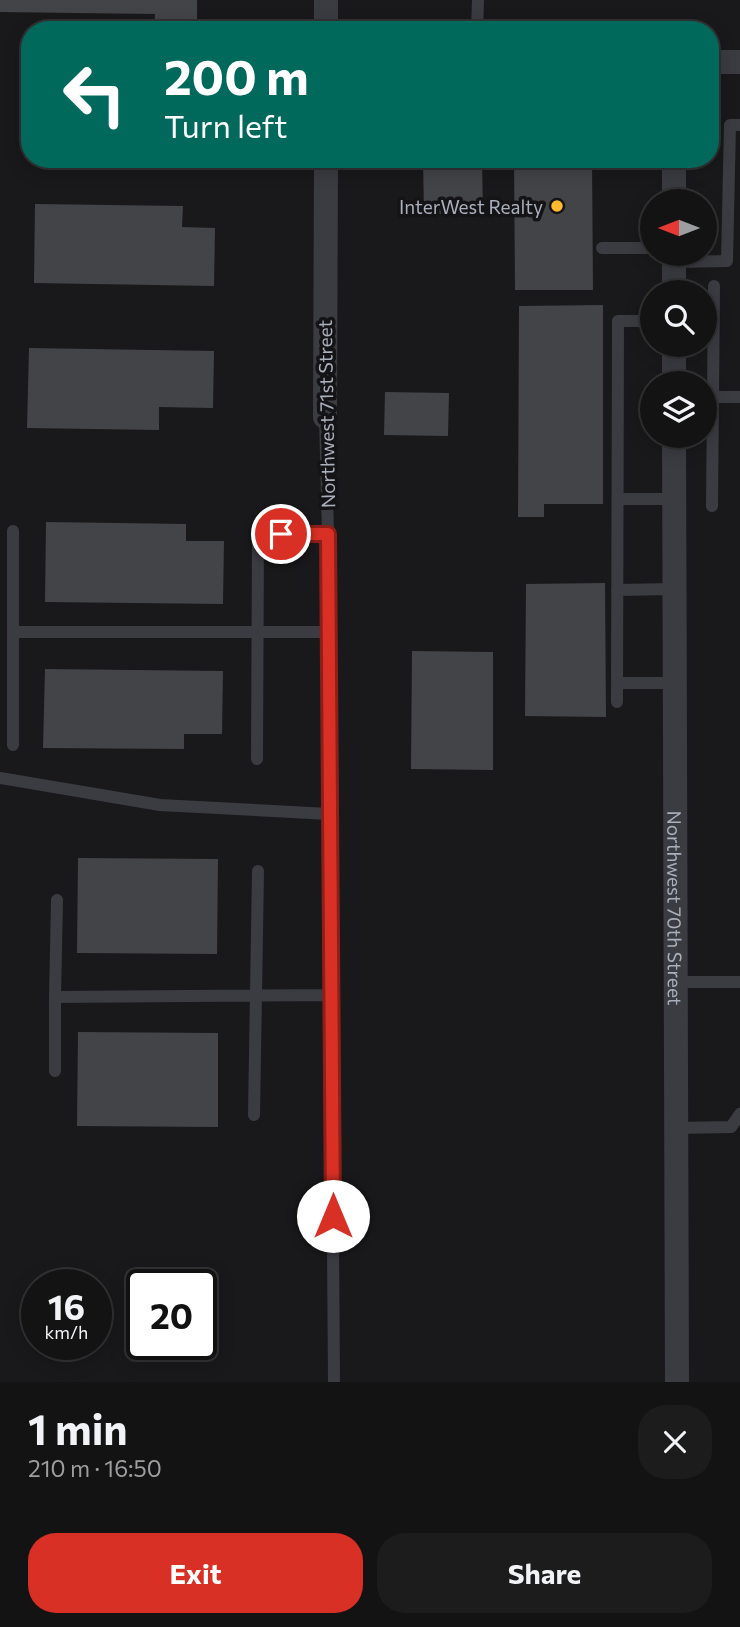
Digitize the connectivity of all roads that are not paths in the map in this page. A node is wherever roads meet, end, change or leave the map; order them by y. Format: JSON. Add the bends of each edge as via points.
{"nodes":[{"id":1,"x":326,"y":0,"type":"edge"},
{"id":2,"x":478,"y":0,"type":"edge"},
{"id":3,"x":326,"y":21,"type":"edge"},
{"id":4,"x":477,"y":21,"type":"edge"},
{"id":5,"x":719,"y":62,"type":"edge"},
{"id":6,"x":740,"y":62,"type":"edge"},
{"id":7,"x":740,"y":125,"type":"edge"},
{"id":8,"x":326,"y":168,"type":"edge"},
{"id":9,"x":674,"y":168,"type":"edge"},
{"id":10,"x":674,"y":189,"type":"edge"},
{"id":11,"x":602,"y":248,"type":"dead end"},
{"id":12,"x":640,"y":248,"type":"edge"},
{"id":13,"x":718,"y":260,"type":"edge"},
{"id":14,"x":640,"y":321,"type":"edge"},
{"id":15,"x":717,"y":397,"type":"edge"},
{"id":16,"x":740,"y":397,"type":"edge"},
{"id":17,"x":324,"y":417,"type":"joint"},
{"id":18,"x":674,"y":448,"type":"edge"},
{"id":19,"x":710,"y":448,"type":"edge"},
{"id":20,"x":618,"y":499,"type":"junction"},
{"id":21,"x":674,"y":499,"type":"junction"},
{"id":22,"x":712,"y":506,"type":"dead end"},
{"id":23,"x":13,"y":531,"type":"dead end"},
{"id":24,"x":328,"y":534,"type":"junction"},
{"id":25,"x":675,"y":589,"type":"junction"},
{"id":26,"x":617,"y":590,"type":"junction"},
{"id":27,"x":14,"y":632,"type":"junction"},
{"id":28,"x":329,"y":632,"type":"junction"},
{"id":29,"x":258,"y":634,"type":"junction"},
{"id":30,"x":675,"y":682,"type":"junction"},
{"id":31,"x":617,"y":683,"type":"junction"},
{"id":32,"x":617,"y":702,"type":"dead end"},
{"id":33,"x":13,"y":745,"type":"dead end"},
{"id":34,"x":257,"y":759,"type":"dead end"},
{"id":35,"x":0,"y":778,"type":"edge"},
{"id":36,"x":330,"y":814,"type":"junction"},
{"id":37,"x":258,"y":871,"type":"dead end"},
{"id":38,"x":57,"y":900,"type":"dead end"},
{"id":39,"x":676,"y":982,"type":"junction"},
{"id":40,"x":740,"y":982,"type":"edge"},
{"id":41,"x":331,"y":995,"type":"junction"},
{"id":42,"x":256,"y":996,"type":"junction"},
{"id":43,"x":55,"y":997,"type":"junction"},
{"id":44,"x":55,"y":1071,"type":"dead end"},
{"id":45,"x":740,"y":1114,"type":"edge"},
{"id":46,"x":254,"y":1115,"type":"dead end"},
{"id":47,"x":676,"y":1128,"type":"junction"},
{"id":48,"x":334,"y":1382,"type":"edge"},
{"id":49,"x":677,"y":1382,"type":"edge"}],
"edges":[{"from":1,"to":3,"type":"street"},
{"from":2,"to":4,"type":"lane"},
{"from":5,"to":6,"type":"street"},
{"from":7,"to":13,"type":"lane","via":[[730,125],[727,261]]},
{"from":8,"to":17,"type":"street","name":"Northwest 71st Street"},
{"from":9,"to":10,"type":"street"},
{"from":11,"to":12,"type":"lane"},
{"from":14,"to":20,"type":"lane","via":[[618,321]]},
{"from":15,"to":16,"type":"lane"},
{"from":17,"to":24,"type":"lane","name":"Northwest 71st Street"},
{"from":18,"to":21,"type":"street","name":"Northwest 70th Street"},
{"from":19,"to":22,"type":"lane"},
{"from":20,"to":21,"type":"lane"},
{"from":20,"to":26,"type":"lane"},
{"from":21,"to":25,"type":"street","name":"Northwest 70th Street"},
{"from":23,"to":27,"type":"lane"},
{"from":24,"to":28,"type":"lane","name":"Northwest 71st Street"},
{"from":24,"to":29,"type":"lane","via":[[258,534]]},
{"from":25,"to":26,"type":"lane"},
{"from":25,"to":30,"type":"street","name":"Northwest 70th Street"},
{"from":26,"to":31,"type":"lane"},
{"from":27,"to":29,"type":"lane"},
{"from":27,"to":33,"type":"lane"},
{"from":28,"to":29,"type":"lane"},
{"from":28,"to":36,"type":"lane","name":"Northwest 71st Street"},
{"from":29,"to":34,"type":"lane"},
{"from":30,"to":31,"type":"lane"},
{"from":30,"to":39,"type":"street","name":"Northwest 70th Street"},
{"from":31,"to":32,"type":"lane"},
{"from":35,"to":36,"type":"lane","via":[[160,805]]},
{"from":36,"to":41,"type":"lane","name":"Northwest 71st Street"},
{"from":37,"to":42,"type":"lane"},
{"from":38,"to":43,"type":"lane"},
{"from":39,"to":40,"type":"lane"},
{"from":39,"to":47,"type":"street","name":"Northwest 70th Street"},
{"from":41,"to":42,"type":"lane"},
{"from":41,"to":48,"type":"lane","name":"Northwest 71st Street"},
{"from":42,"to":43,"type":"lane"},
{"from":42,"to":46,"type":"lane"},
{"from":43,"to":44,"type":"lane"},
{"from":45,"to":47,"type":"lane","via":[[731,1127]]},
{"from":47,"to":49,"type":"street","name":"Northwest 70th Street"}]}
